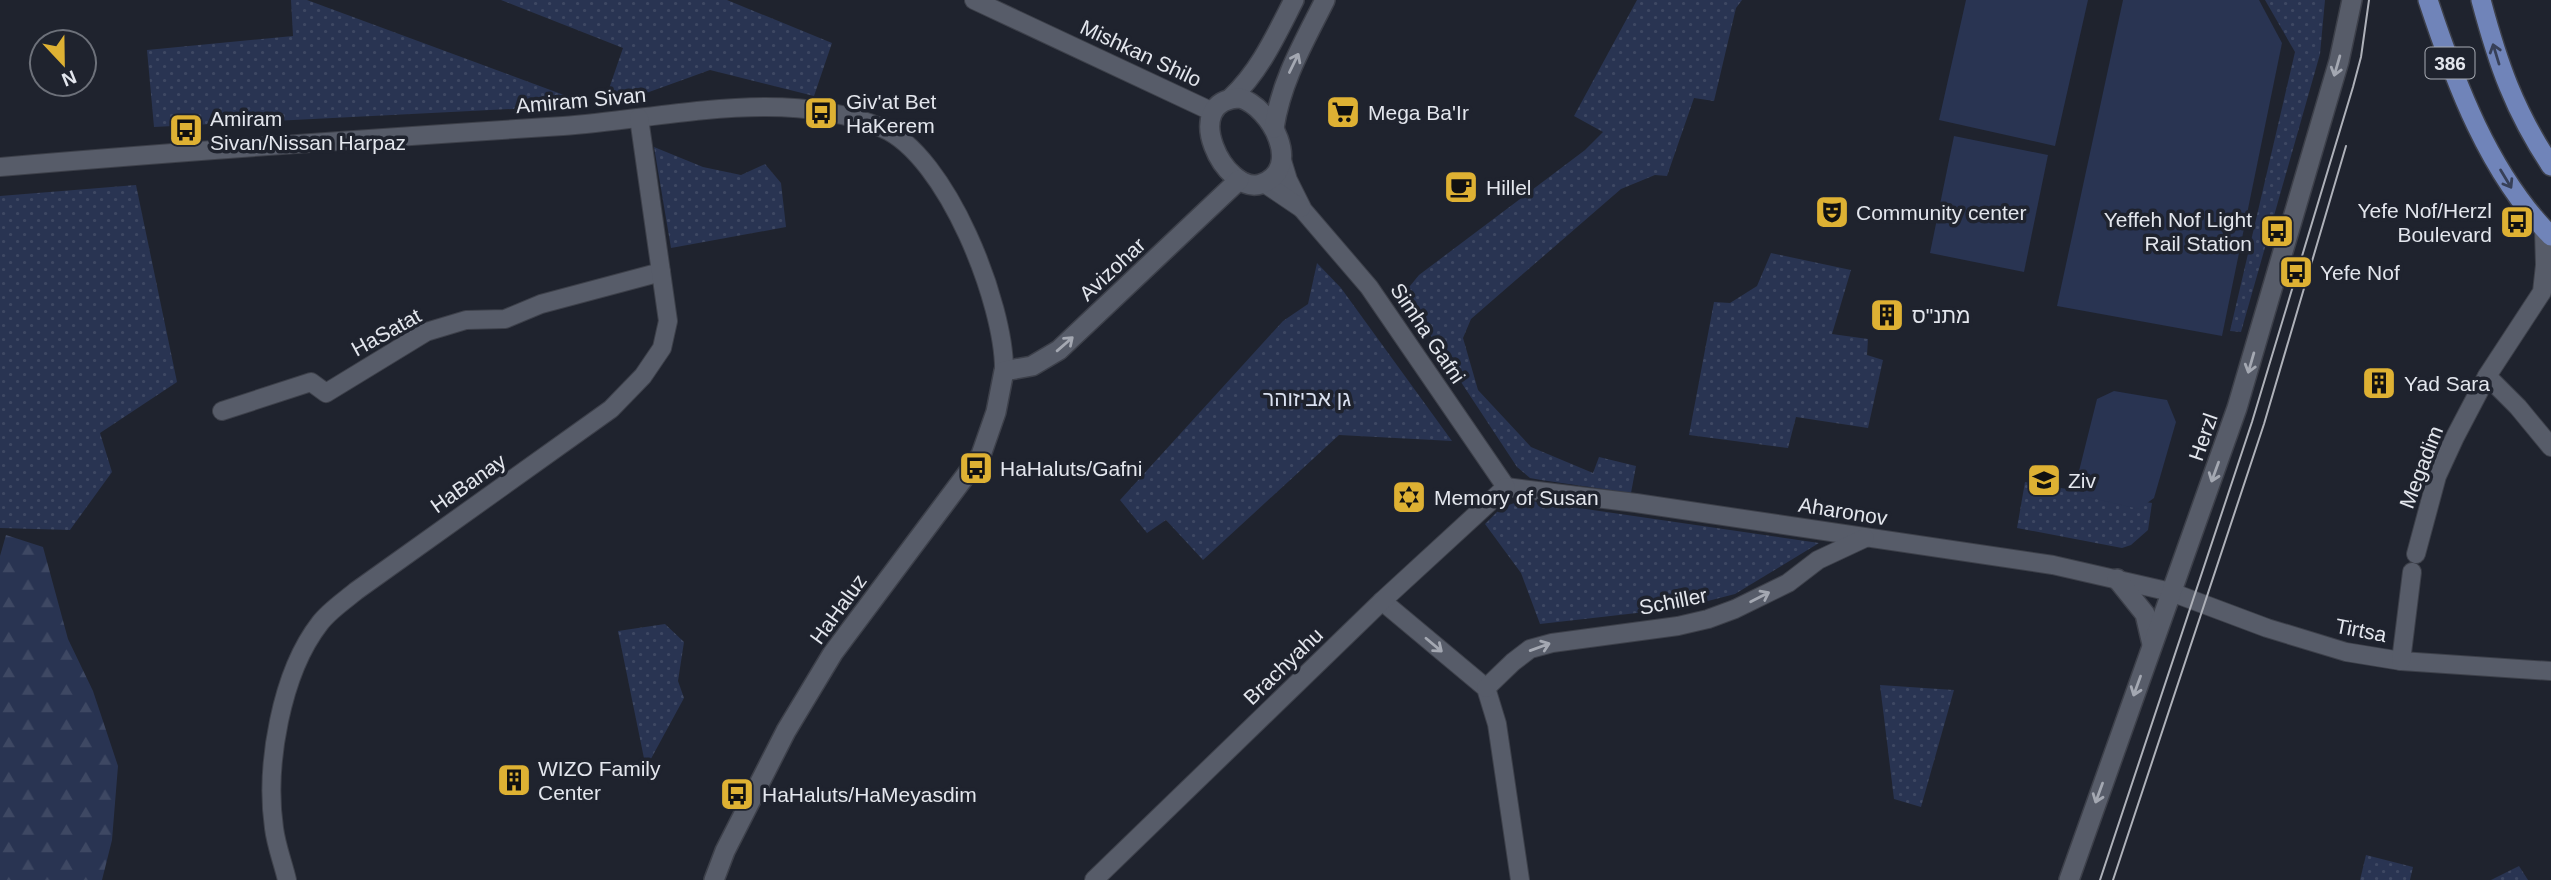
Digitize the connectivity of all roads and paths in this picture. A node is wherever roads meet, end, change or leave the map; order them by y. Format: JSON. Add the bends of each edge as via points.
{"nodes":[{"id":1,"x":974,"y":0,"type":"edge"},
{"id":2,"x":1294,"y":0,"type":"edge"},
{"id":3,"x":1325,"y":0,"type":"edge"},
{"id":4,"x":2352,"y":0,"type":"edge"},
{"id":5,"x":2428,"y":0,"type":"edge"},
{"id":6,"x":2482,"y":0,"type":"edge"},
{"id":7,"x":1231,"y":98,"type":"junction"},
{"id":8,"x":1213,"y":111,"type":"junction"},
{"id":9,"x":639,"y":118,"type":"junction"},
{"id":10,"x":1274,"y":128,"type":"junction"},
{"id":11,"x":1281,"y":157,"type":"junction"},
{"id":12,"x":2549,"y":161,"type":"edge"},
{"id":13,"x":0,"y":167,"type":"edge"},
{"id":14,"x":1239,"y":180,"type":"junction"},
{"id":15,"x":1264,"y":183,"type":"junction"},
{"id":16,"x":1303,"y":210,"type":"junction"},
{"id":17,"x":2547,"y":232,"type":"edge"},
{"id":18,"x":661,"y":272,"type":"junction"},
{"id":19,"x":2546,"y":289,"type":"edge"},
{"id":20,"x":1004,"y":372,"type":"junction"},
{"id":21,"x":2487,"y":376,"type":"junction"},
{"id":22,"x":222,"y":411,"type":"dead end"},
{"id":23,"x":2551,"y":447,"type":"edge"},
{"id":24,"x":1506,"y":488,"type":"junction"},
{"id":25,"x":1865,"y":538,"type":"junction"},
{"id":26,"x":2117,"y":579,"type":"junction"},
{"id":27,"x":2171,"y":592,"type":"junction"},
{"id":28,"x":1382,"y":601,"type":"junction"},
{"id":29,"x":2152,"y":644,"type":"junction"},
{"id":30,"x":2402,"y":653,"type":"junction"},
{"id":31,"x":2551,"y":671,"type":"edge"},
{"id":32,"x":1486,"y":688,"type":"junction"},
{"id":33,"x":2075,"y":860,"type":"junction"},
{"id":34,"x":287,"y":880,"type":"edge"},
{"id":35,"x":714,"y":880,"type":"edge"},
{"id":36,"x":1094,"y":880,"type":"edge"},
{"id":37,"x":1520,"y":880,"type":"edge"},
{"id":38,"x":2063,"y":880,"type":"edge"},
{"id":39,"x":2068,"y":880,"type":"edge"}],
"edges":[{"from":1,"to":8,"type":"street","name":"Mishkan Shilo"},
{"from":2,"to":7,"type":"street","via":[[1248,82]]},
{"from":10,"to":3,"type":"street","one_way":true,"via":[[1285,80]]},
{"from":4,"to":27,"type":"street","name":"Herzl","one_way":true,"via":[[2339,61],[2237,408]]},
{"from":5,"to":17,"type":"main road","number":"386","one_way":true,"via":[[2481,133],[2513,189]]},
{"from":12,"to":6,"type":"main road","number":"386","one_way":true,"via":[[2516,106]]},
{"from":7,"to":8,"type":"street"},
{"from":7,"to":10,"type":"street","via":[[1249,100],[1268,116]]},
{"from":8,"to":14,"type":"street","via":[[1214,146]]},
{"from":9,"to":13,"type":"street","name":"Amiram Sivan"},
{"from":9,"to":18,"type":"street","name":"HaBanay"},
{"from":9,"to":20,"type":"street","name":"Amiram Sivan","via":[[764,106],[837,114],[898,137],[937,179],[969,236],[991,302]]},
{"from":10,"to":11,"type":"street"},
{"from":11,"to":15,"type":"street","via":[[1278,171]]},
{"from":11,"to":16,"type":"street","name":"Simha Gafni"},
{"from":14,"to":15,"type":"street"},
{"from":20,"to":14,"type":"street","name":"Avizohar","one_way":true,"via":[[1032,366],[1059,350]]},
{"from":15,"to":16,"type":"street","name":"Simha Gafni"},
{"from":16,"to":24,"type":"street","name":"Simha Gafni","via":[[1369,287]]},
{"from":17,"to":19,"type":"street","name":"Megadim"},
{"from":18,"to":22,"type":"street","name":"HaSatat","via":[[541,304],[505,319],[466,320],[426,332],[326,393],[311,382]]},
{"from":18,"to":34,"type":"street","name":"HaBanay","via":[[668,321],[662,348],[611,409],[356,591],[320,622],[296,663],[271,771],[274,828]]},
{"from":19,"to":21,"type":"street","name":"Megadim"},
{"from":20,"to":35,"type":"street","name":"HaHaluz","via":[[981,455],[833,653],[786,731],[724,851]]},
{"from":21,"to":23,"type":"street"},
{"from":21,"to":30,"type":"street","name":"Megadim","via":[[2437,476],[2414,563]]},
{"from":24,"to":25,"type":"street","name":"Aharonov"},
{"from":24,"to":28,"type":"street","name":"Brachyahu"},
{"from":25,"to":26,"type":"street","name":"Aharonov","via":[[2053,565]]},
{"from":32,"to":25,"type":"street","name":"Schiller","one_way":true,"via":[[1530,649],[1708,619],[1788,583],[1818,561]]},
{"from":26,"to":27,"type":"street","name":"Aharonov"},
{"from":26,"to":29,"type":"street","via":[[2145,614]]},
{"from":27,"to":29,"type":"street","name":"Herzl"},
{"from":27,"to":30,"type":"street","name":"Tirtsa","via":[[2346,652]]},
{"from":28,"to":32,"type":"street","one_way":true},
{"from":28,"to":36,"type":"street","name":"Brachyahu"},
{"from":29,"to":33,"type":"street","name":"Herzl","one_way":true},
{"from":30,"to":31,"type":"street","name":"Tirtsa"},
{"from":32,"to":37,"type":"street","via":[[1497,724]]},
{"from":33,"to":38,"type":"street"},
{"from":33,"to":39,"type":"street","name":"Herzl"}]}
